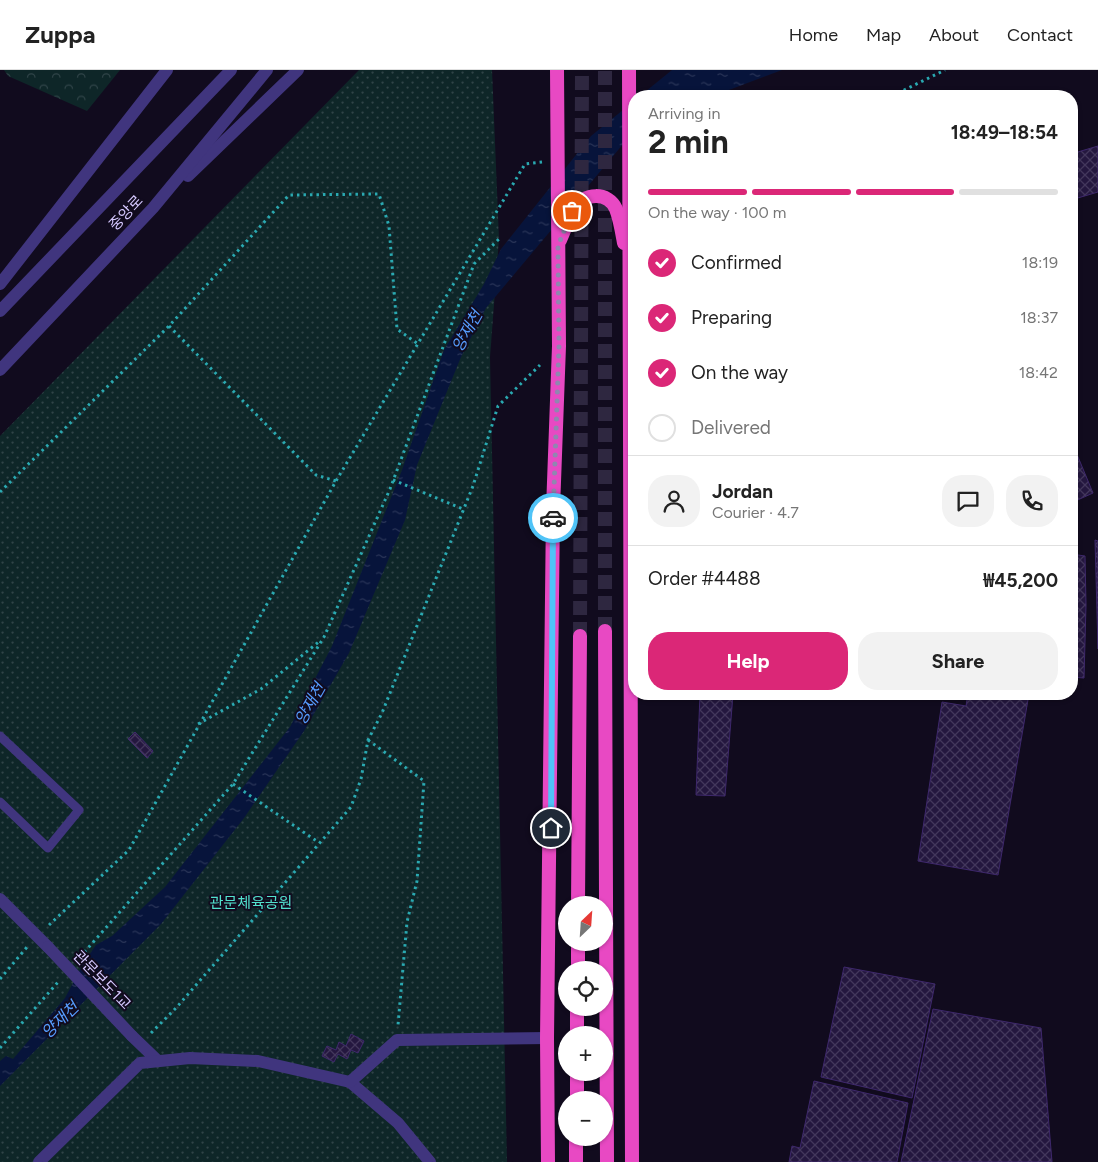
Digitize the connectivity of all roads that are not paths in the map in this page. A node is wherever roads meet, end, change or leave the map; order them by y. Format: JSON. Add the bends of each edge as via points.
{"nodes":[{"id":1,"x":167,"y":70,"type":"edge"},
{"id":2,"x":231,"y":70,"type":"edge"},
{"id":3,"x":267,"y":70,"type":"edge"},
{"id":4,"x":298,"y":70,"type":"edge"},
{"id":5,"x":549,"y":70,"type":"edge"},
{"id":6,"x":557,"y":70,"type":"edge"},
{"id":7,"x":629,"y":70,"type":"edge"},
{"id":8,"x":629,"y":90,"type":"edge"},
{"id":9,"x":557,"y":97,"type":"junction"},
{"id":10,"x":153,"y":208,"type":"junction"},
{"id":11,"x":558,"y":246,"type":"junction"},
{"id":12,"x":628,"y":262,"type":"edge"},
{"id":13,"x":0,"y":284,"type":"edge"},
{"id":14,"x":0,"y":311,"type":"edge"},
{"id":15,"x":0,"y":370,"type":"edge"},
{"id":16,"x":605,"y":631,"type":"tunnel mouth"},
{"id":17,"x":580,"y":636,"type":"tunnel mouth"},
{"id":18,"x":631,"y":700,"type":"edge"},
{"id":19,"x":0,"y":736,"type":"edge"},
{"id":20,"x":0,"y":802,"type":"edge"},
{"id":21,"x":578,"y":896,"type":"edge"},
{"id":22,"x":0,"y":900,"type":"edge"},
{"id":23,"x":546,"y":1038,"type":"junction"},
{"id":24,"x":158,"y":1061,"type":"junction"},
{"id":25,"x":350,"y":1082,"type":"junction"},
{"id":26,"x":576,"y":1146,"type":"edge"},
{"id":27,"x":39,"y":1162,"type":"edge"},
{"id":28,"x":430,"y":1162,"type":"edge"},
{"id":29,"x":548,"y":1162,"type":"edge"},
{"id":30,"x":576,"y":1162,"type":"edge"},
{"id":31,"x":606,"y":1162,"type":"edge"},
{"id":32,"x":632,"y":1162,"type":"edge"}],
"edges":[{"from":1,"to":13,"type":"street"},
{"from":2,"to":14,"type":"street","name":"중앙로"},
{"from":3,"to":10,"type":"street","name":"중앙로"},
{"from":4,"to":10,"type":"street"},
{"from":5,"to":9,"type":"highway"},
{"from":6,"to":9,"type":"highway"},
{"from":7,"to":8,"type":"highway"},
{"from":9,"to":11,"type":"highway"},
{"from":10,"to":15,"type":"street","name":"중앙로"},
{"from":11,"to":12,"type":"highway","via":[[577,204],[589,196],[600,196],[615,207]]},
{"from":11,"to":23,"type":"highway","via":[[559,346],[553,509]]},
{"from":16,"to":31,"type":"highway"},
{"from":17,"to":21,"type":"highway"},
{"from":18,"to":32,"type":"highway"},
{"from":19,"to":20,"type":"lane","via":[[79,810],[48,848]]},
{"from":22,"to":24,"type":"street","name":"관문보도1교","bridge":true},
{"from":23,"to":25,"type":"street","via":[[397,1040]]},
{"from":23,"to":29,"type":"highway"},
{"from":24,"to":25,"type":"street","via":[[190,1058],[258,1061]]},
{"from":24,"to":27,"type":"street","via":[[140,1063]]},
{"from":25,"to":28,"type":"street","via":[[398,1123]]},
{"from":26,"to":30,"type":"highway"}]}
